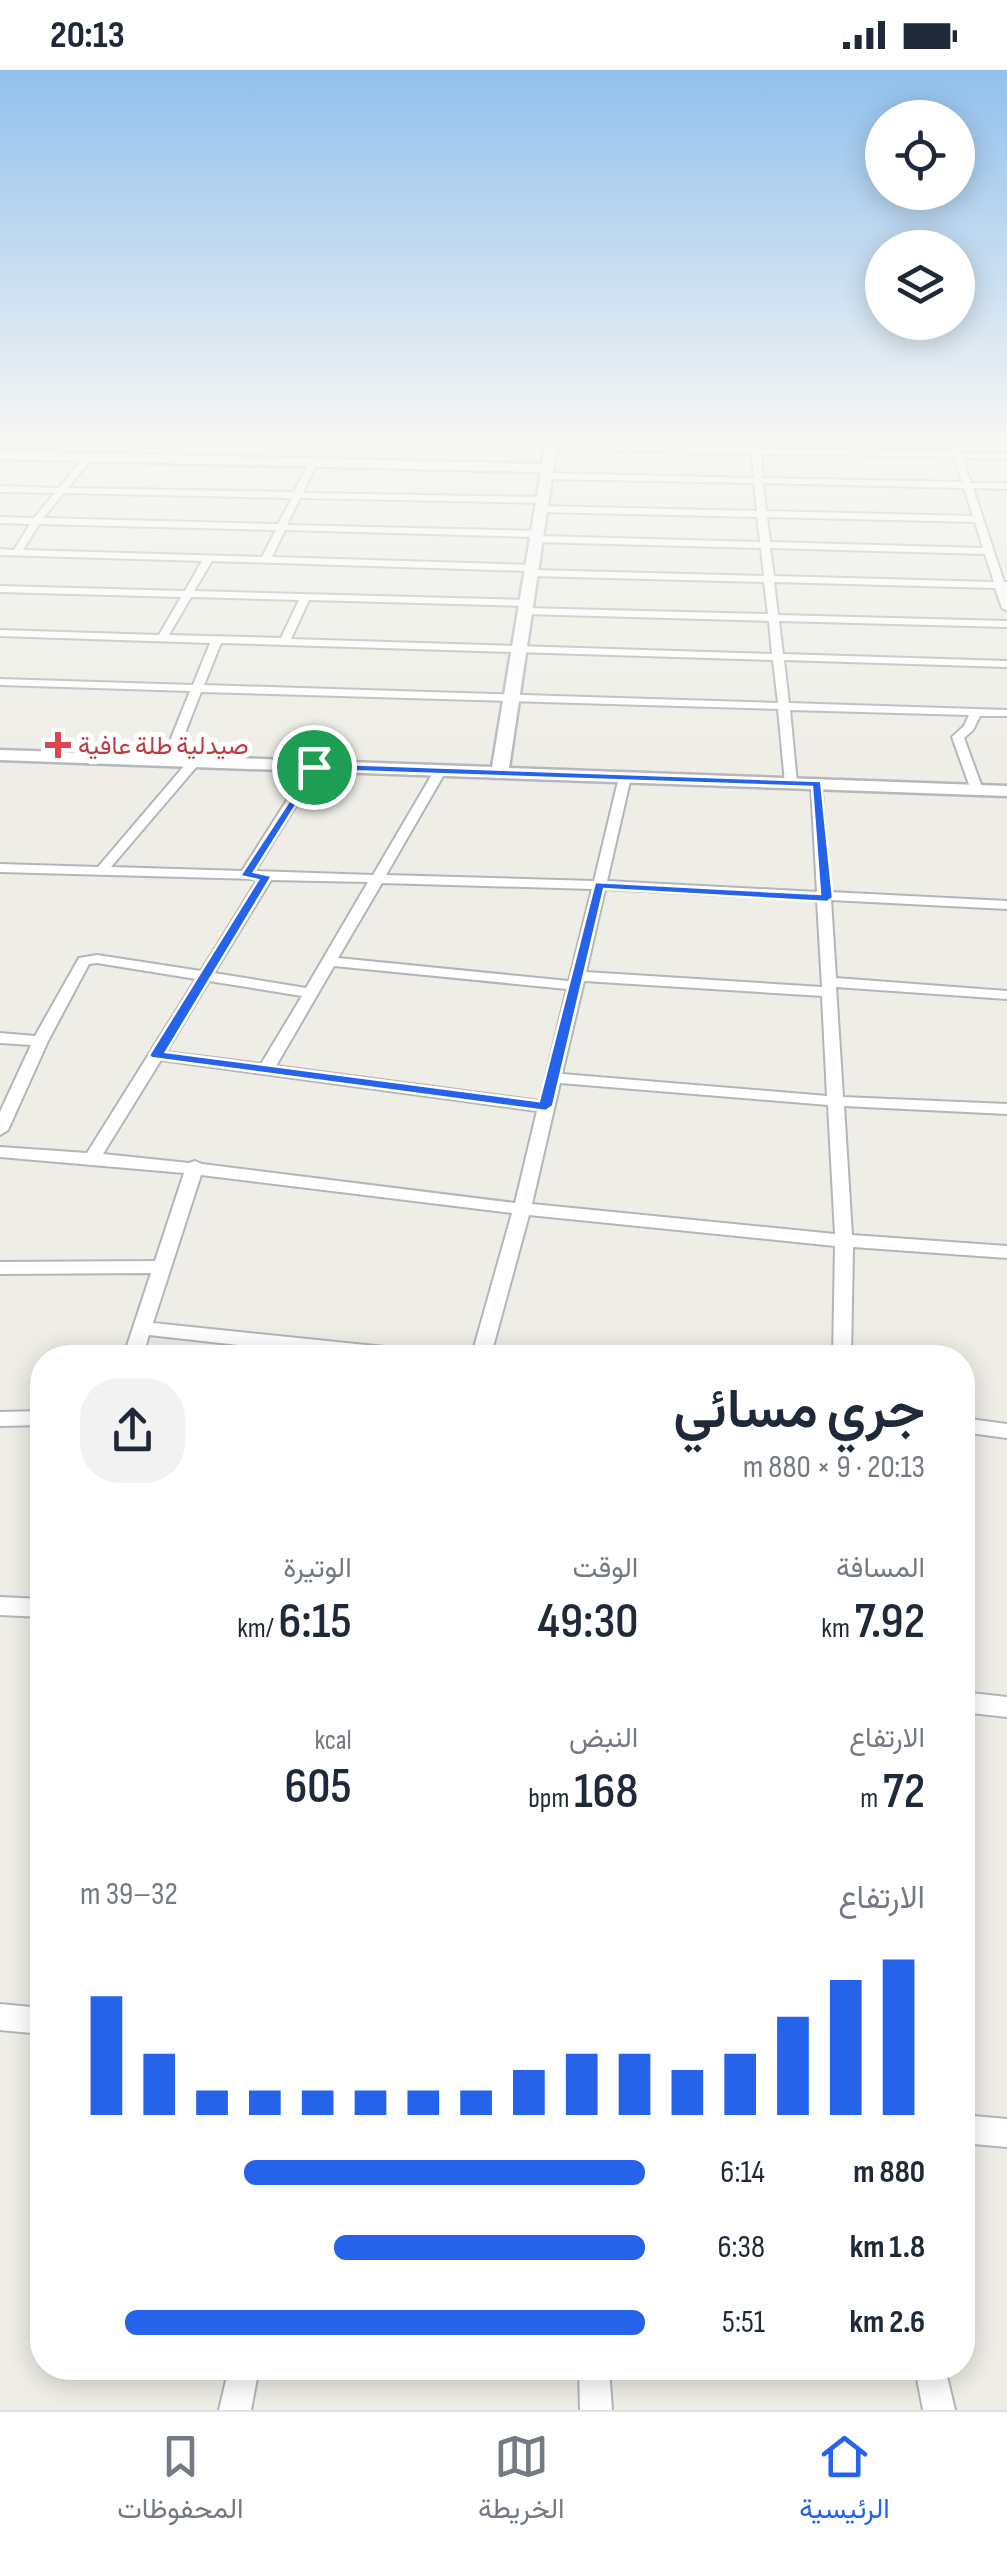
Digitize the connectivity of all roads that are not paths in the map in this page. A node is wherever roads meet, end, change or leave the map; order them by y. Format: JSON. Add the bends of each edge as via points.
{"nodes":[{"id":1,"x":21,"y":546,"type":"edge"},
{"id":2,"x":272,"y":546,"type":"edge"},
{"id":3,"x":535,"y":546,"type":"edge"},
{"id":4,"x":764,"y":546,"type":"edge"},
{"id":5,"x":773,"y":546,"type":"edge"},
{"id":6,"x":986,"y":546,"type":"edge"},
{"id":7,"x":988,"y":551,"type":"junction"},
{"id":8,"x":0,"y":552,"type":"edge"},
{"id":9,"x":17,"y":552,"type":"junction"},
{"id":10,"x":210,"y":558,"type":"junction"},
{"id":11,"x":265,"y":561,"type":"junction"},
{"id":12,"x":531,"y":570,"type":"junction"},
{"id":13,"x":768,"y":580,"type":"junction"},
{"id":14,"x":1003,"y":585,"type":"edge"},
{"id":15,"x":0,"y":588,"type":"edge"},
{"id":16,"x":188,"y":594,"type":"junction"},
{"id":17,"x":305,"y":598,"type":"junction"},
{"id":18,"x":526,"y":607,"type":"junction"},
{"id":19,"x":1007,"y":608,"type":"edge"},
{"id":20,"x":775,"y":616,"type":"junction"},
{"id":21,"x":1007,"y":624,"type":"edge"},
{"id":22,"x":0,"y":634,"type":"edge"},
{"id":23,"x":162,"y":638,"type":"junction"},
{"id":24,"x":217,"y":639,"type":"junction"},
{"id":25,"x":285,"y":640,"type":"junction"},
{"id":26,"x":519,"y":649,"type":"junction"},
{"id":27,"x":782,"y":657,"type":"junction"},
{"id":28,"x":1007,"y":664,"type":"edge"},
{"id":29,"x":0,"y":682,"type":"edge"},
{"id":30,"x":195,"y":690,"type":"junction"},
{"id":31,"x":512,"y":696,"type":"junction"},
{"id":32,"x":785,"y":704,"type":"junction"},
{"id":33,"x":976,"y":712,"type":"junction"},
{"id":34,"x":1007,"y":713,"type":"edge"},
{"id":35,"x":0,"y":755,"type":"edge"},
{"id":36,"x":168,"y":761,"type":"junction"},
{"id":37,"x":194,"y":762,"type":"junction"},
{"id":38,"x":314,"y":767,"type":"junction"},
{"id":39,"x":440,"y":771,"type":"junction"},
{"id":40,"x":500,"y":772,"type":"junction"},
{"id":41,"x":624,"y":777,"type":"junction"},
{"id":42,"x":792,"y":783,"type":"junction"},
{"id":43,"x":817,"y":784,"type":"junction"},
{"id":44,"x":977,"y":790,"type":"junction"},
{"id":45,"x":1007,"y":791,"type":"edge"},
{"id":46,"x":0,"y":868,"type":"edge"},
{"id":47,"x":101,"y":871,"type":"junction"},
{"id":48,"x":246,"y":876,"type":"junction"},
{"id":49,"x":266,"y":876,"type":"junction"},
{"id":50,"x":377,"y":881,"type":"junction"},
{"id":51,"x":599,"y":884,"type":"junction"},
{"id":52,"x":827,"y":898,"type":"junction"},
{"id":53,"x":1007,"y":905,"type":"edge"},
{"id":54,"x":330,"y":961,"type":"junction"},
{"id":55,"x":206,"y":978,"type":"junction"},
{"id":56,"x":578,"y":981,"type":"junction"},
{"id":57,"x":830,"y":987,"type":"junction"},
{"id":58,"x":311,"y":993,"type":"junction"},
{"id":59,"x":1007,"y":995,"type":"edge"},
{"id":60,"x":0,"y":1038,"type":"edge"},
{"id":61,"x":40,"y":1042,"type":"junction"},
{"id":62,"x":156,"y":1055,"type":"junction"},
{"id":63,"x":267,"y":1068,"type":"junction"},
{"id":64,"x":552,"y":1078,"type":"junction"},
{"id":65,"x":833,"y":1101,"type":"junction"},
{"id":66,"x":546,"y":1106,"type":"junction"},
{"id":67,"x":1007,"y":1109,"type":"edge"},
{"id":68,"x":0,"y":1130,"type":"edge"},
{"id":69,"x":0,"y":1152,"type":"edge"},
{"id":70,"x":93,"y":1157,"type":"junction"},
{"id":71,"x":195,"y":1166,"type":"junction"},
{"id":72,"x":522,"y":1210,"type":"junction"},
{"id":73,"x":844,"y":1242,"type":"junction"},
{"id":74,"x":1007,"y":1252,"type":"edge"},
{"id":75,"x":163,"y":1267,"type":"junction"},
{"id":76,"x":0,"y":1268,"type":"edge"},
{"id":77,"x":142,"y":1328,"type":"junction"},
{"id":78,"x":136,"y":1345,"type":"edge"},
{"id":79,"x":302,"y":1345,"type":"edge"},
{"id":80,"x":484,"y":1345,"type":"edge"},
{"id":81,"x":842,"y":1345,"type":"edge"},
{"id":82,"x":0,"y":1418,"type":"edge"},
{"id":83,"x":30,"y":1418,"type":"edge"},
{"id":84,"x":975,"y":1427,"type":"edge"},
{"id":85,"x":1007,"y":1431,"type":"edge"},
{"id":86,"x":0,"y":1606,"type":"edge"},
{"id":87,"x":30,"y":1606,"type":"edge"},
{"id":88,"x":975,"y":1703,"type":"edge"},
{"id":89,"x":1007,"y":1707,"type":"edge"},
{"id":90,"x":0,"y":2017,"type":"edge"},
{"id":91,"x":30,"y":2021,"type":"edge"},
{"id":92,"x":975,"y":2130,"type":"edge"},
{"id":93,"x":1007,"y":2134,"type":"edge"},
{"id":94,"x":242,"y":2380,"type":"edge"},
{"id":95,"x":595,"y":2380,"type":"edge"},
{"id":96,"x":932,"y":2380,"type":"edge"},
{"id":97,"x":236,"y":2410,"type":"edge"},
{"id":98,"x":596,"y":2410,"type":"edge"},
{"id":99,"x":938,"y":2410,"type":"edge"}],
"edges":[{"from":1,"to":9,"type":"street"},
{"from":2,"to":11,"type":"street"},
{"from":3,"to":12,"type":"street"},
{"from":4,"to":13,"type":"street"},
{"from":5,"to":7,"type":"street"},
{"from":6,"to":7,"type":"street"},
{"from":7,"to":14,"type":"street"},
{"from":8,"to":9,"type":"street"},
{"from":9,"to":10,"type":"street"},
{"from":10,"to":11,"type":"street"},
{"from":10,"to":16,"type":"street"},
{"from":11,"to":12,"type":"street"},
{"from":12,"to":13,"type":"street"},
{"from":12,"to":18,"type":"street"},
{"from":13,"to":14,"type":"street"},
{"from":13,"to":20,"type":"street"},
{"from":14,"to":19,"type":"street"},
{"from":15,"to":16,"type":"street"},
{"from":16,"to":17,"type":"street"},
{"from":16,"to":23,"type":"street"},
{"from":17,"to":18,"type":"street"},
{"from":17,"to":25,"type":"street"},
{"from":18,"to":20,"type":"street"},
{"from":18,"to":26,"type":"street"},
{"from":20,"to":21,"type":"street"},
{"from":20,"to":27,"type":"street"},
{"from":22,"to":23,"type":"street"},
{"from":23,"to":24,"type":"street"},
{"from":24,"to":25,"type":"street"},
{"from":24,"to":30,"type":"street"},
{"from":25,"to":26,"type":"street"},
{"from":26,"to":27,"type":"street"},
{"from":26,"to":31,"type":"street"},
{"from":27,"to":28,"type":"street"},
{"from":27,"to":32,"type":"street"},
{"from":29,"to":30,"type":"street"},
{"from":30,"to":31,"type":"street"},
{"from":30,"to":36,"type":"street"},
{"from":31,"to":32,"type":"street"},
{"from":31,"to":40,"type":"street"},
{"from":32,"to":33,"type":"street"},
{"from":32,"to":42,"type":"street"},
{"from":33,"to":34,"type":"street"},
{"from":33,"to":44,"type":"street","via":[[958,737]]},
{"from":35,"to":36,"type":"street"},
{"from":36,"to":37,"type":"street"},
{"from":37,"to":38,"type":"street"},
{"from":37,"to":47,"type":"street"},
{"from":38,"to":39,"type":"street"},
{"from":38,"to":48,"type":"street"},
{"from":39,"to":40,"type":"street"},
{"from":39,"to":50,"type":"street"},
{"from":40,"to":41,"type":"street"},
{"from":41,"to":42,"type":"street"},
{"from":41,"to":51,"type":"street"},
{"from":42,"to":43,"type":"street"},
{"from":43,"to":44,"type":"street"},
{"from":43,"to":52,"type":"street"},
{"from":44,"to":45,"type":"street"},
{"from":46,"to":47,"type":"street"},
{"from":47,"to":48,"type":"street"},
{"from":48,"to":49,"type":"street"},
{"from":49,"to":50,"type":"street"},
{"from":49,"to":55,"type":"street"},
{"from":50,"to":51,"type":"street"},
{"from":50,"to":54,"type":"street"},
{"from":51,"to":52,"type":"street"},
{"from":51,"to":56,"type":"street"},
{"from":52,"to":53,"type":"street"},
{"from":52,"to":57,"type":"street"},
{"from":54,"to":56,"type":"street"},
{"from":54,"to":58,"type":"street"},
{"from":55,"to":58,"type":"street"},
{"from":55,"to":61,"type":"street","via":[[84,961]]},
{"from":55,"to":62,"type":"street"},
{"from":56,"to":57,"type":"street"},
{"from":56,"to":64,"type":"street"},
{"from":57,"to":59,"type":"street"},
{"from":57,"to":65,"type":"street"},
{"from":58,"to":63,"type":"street"},
{"from":60,"to":61,"type":"street"},
{"from":61,"to":68,"type":"street"},
{"from":62,"to":63,"type":"street"},
{"from":62,"to":70,"type":"street"},
{"from":63,"to":66,"type":"street"},
{"from":64,"to":65,"type":"street"},
{"from":64,"to":66,"type":"street"},
{"from":65,"to":67,"type":"street"},
{"from":65,"to":73,"type":"street"},
{"from":66,"to":72,"type":"street"},
{"from":69,"to":70,"type":"street"},
{"from":70,"to":71,"type":"street"},
{"from":71,"to":72,"type":"street"},
{"from":71,"to":75,"type":"street"},
{"from":72,"to":73,"type":"street"},
{"from":72,"to":80,"type":"street"},
{"from":73,"to":74,"type":"street"},
{"from":73,"to":81,"type":"street"},
{"from":75,"to":76,"type":"street"},
{"from":75,"to":77,"type":"street"},
{"from":77,"to":78,"type":"street"},
{"from":77,"to":79,"type":"street"},
{"from":82,"to":83,"type":"street"},
{"from":84,"to":85,"type":"street"},
{"from":86,"to":87,"type":"street"},
{"from":88,"to":89,"type":"street"},
{"from":90,"to":91,"type":"street"},
{"from":92,"to":93,"type":"street"},
{"from":94,"to":97,"type":"street"},
{"from":95,"to":98,"type":"street"},
{"from":96,"to":99,"type":"street"}]}
